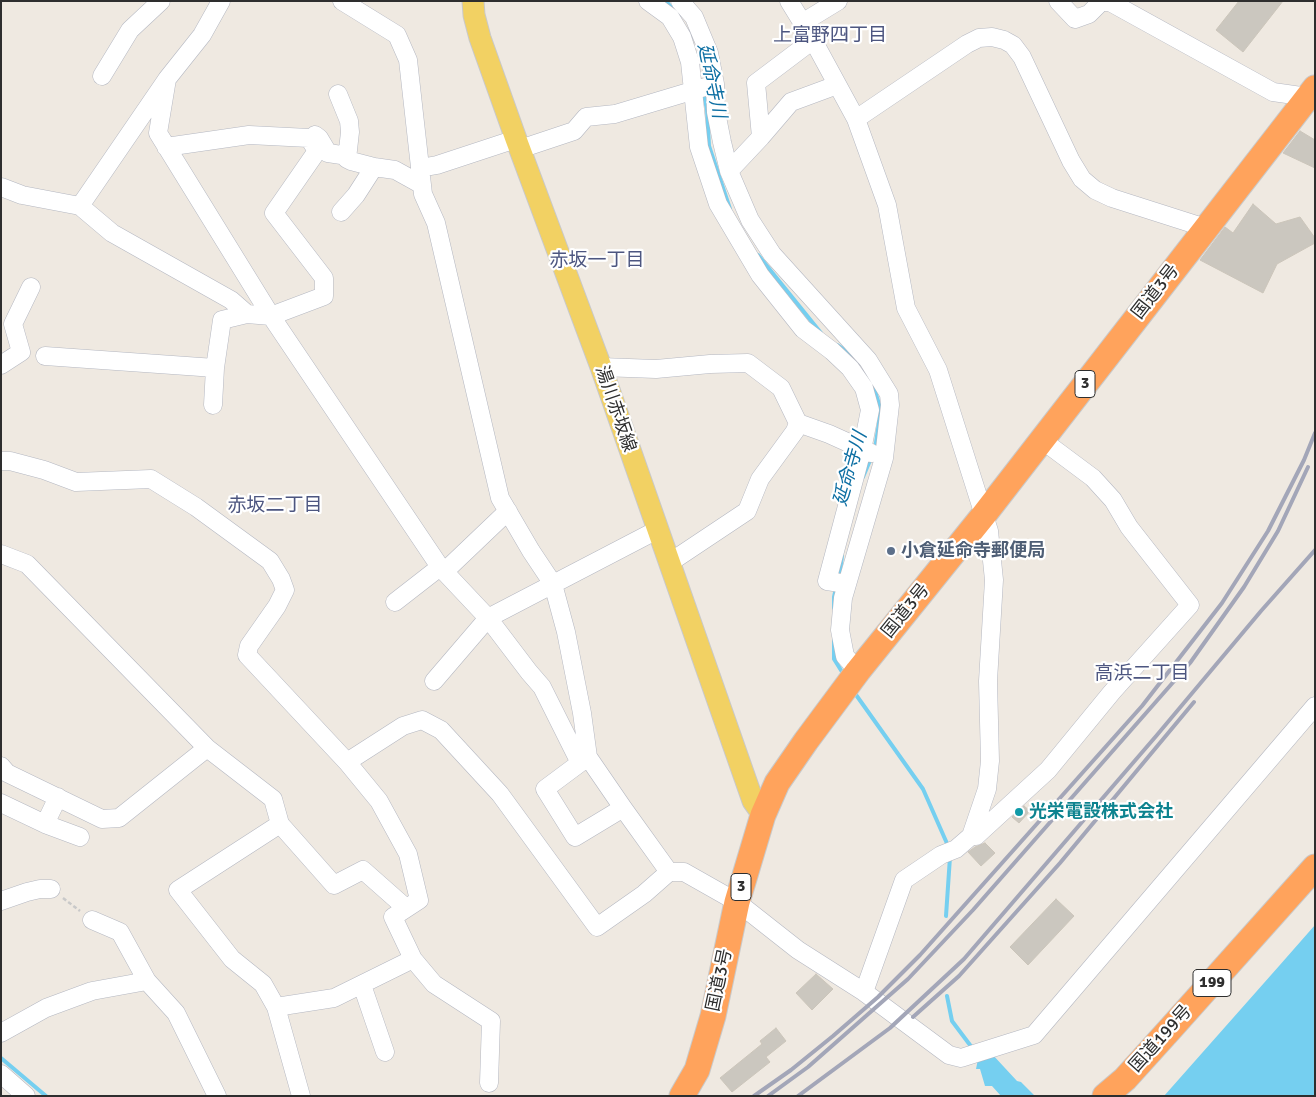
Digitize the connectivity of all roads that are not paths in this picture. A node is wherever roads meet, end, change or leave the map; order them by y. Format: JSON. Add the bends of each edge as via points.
{"nodes":[{"id":1,"x":161,"y":1,"type":"edge"},
{"id":2,"x":220,"y":1,"type":"edge"},
{"id":3,"x":342,"y":1,"type":"edge"},
{"id":4,"x":473,"y":1,"type":"edge"},
{"id":5,"x":648,"y":1,"type":"edge"},
{"id":6,"x":680,"y":1,"type":"edge"},
{"id":7,"x":789,"y":1,"type":"edge"},
{"id":8,"x":838,"y":1,"type":"edge"},
{"id":9,"x":1058,"y":1,"type":"edge"},
{"id":10,"x":802,"y":22,"type":"junction"},
{"id":11,"x":813,"y":40,"type":"junction"},
{"id":12,"x":102,"y":76,"type":"dead end"},
{"id":13,"x":167,"y":79,"type":"junction"},
{"id":14,"x":715,"y":84,"type":"junction"},
{"id":15,"x":837,"y":85,"type":"junction"},
{"id":16,"x":694,"y":91,"type":"junction"},
{"id":17,"x":338,"y":94,"type":"dead end"},
{"id":18,"x":1312,"y":95,"type":"edge"},
{"id":19,"x":856,"y":119,"type":"junction"},
{"id":20,"x":290,"y":137,"type":"junction"},
{"id":21,"x":761,"y":137,"type":"junction"},
{"id":22,"x":518,"y":144,"type":"junction"},
{"id":23,"x":166,"y":147,"type":"junction"},
{"id":24,"x":348,"y":156,"type":"junction"},
{"id":25,"x":374,"y":166,"type":"junction"},
{"id":26,"x":729,"y":171,"type":"junction"},
{"id":27,"x":421,"y":177,"type":"junction"},
{"id":28,"x":1,"y":187,"type":"edge"},
{"id":29,"x":80,"y":206,"type":"junction"},
{"id":30,"x":341,"y":212,"type":"dead end"},
{"id":31,"x":1206,"y":228,"type":"junction"},
{"id":32,"x":793,"y":278,"type":"junction"},
{"id":33,"x":31,"y":288,"type":"dead end"},
{"id":34,"x":772,"y":291,"type":"junction"},
{"id":35,"x":247,"y":314,"type":"junction"},
{"id":36,"x":271,"y":316,"type":"junction"},
{"id":37,"x":45,"y":356,"type":"dead end"},
{"id":38,"x":1,"y":364,"type":"edge"},
{"id":39,"x":601,"y":367,"type":"junction"},
{"id":40,"x":215,"y":368,"type":"junction"},
{"id":41,"x":213,"y":406,"type":"dead end"},
{"id":42,"x":798,"y":423,"type":"junction"},
{"id":43,"x":1042,"y":440,"type":"junction"},
{"id":44,"x":862,"y":450,"type":"junction"},
{"id":45,"x":884,"y":458,"type":"junction"},
{"id":46,"x":1,"y":461,"type":"edge"},
{"id":47,"x":846,"y":506,"type":"junction"},
{"id":48,"x":508,"y":511,"type":"junction"},
{"id":49,"x":869,"y":515,"type":"junction"},
{"id":50,"x":983,"y":516,"type":"junction"},
{"id":51,"x":657,"y":530,"type":"junction"},
{"id":52,"x":1,"y":554,"type":"edge"},
{"id":53,"x":669,"y":563,"type":"junction"},
{"id":54,"x":442,"y":569,"type":"junction"},
{"id":55,"x":553,"y":584,"type":"junction"},
{"id":56,"x":847,"y":584,"type":"junction"},
{"id":57,"x":395,"y":602,"type":"dead end"},
{"id":58,"x":488,"y":618,"type":"junction"},
{"id":59,"x":434,"y":681,"type":"dead end"},
{"id":60,"x":851,"y":681,"type":"junction"},
{"id":61,"x":1315,"y":706,"type":"edge"},
{"id":62,"x":207,"y":748,"type":"junction"},
{"id":63,"x":584,"y":760,"type":"junction"},
{"id":64,"x":347,"y":762,"type":"junction"},
{"id":65,"x":1,"y":766,"type":"edge"},
{"id":66,"x":58,"y":797,"type":"junction"},
{"id":67,"x":1,"y":803,"type":"edge"},
{"id":68,"x":623,"y":808,"type":"junction"},
{"id":69,"x":763,"y":815,"type":"junction"},
{"id":70,"x":45,"y":824,"type":"junction"},
{"id":71,"x":280,"y":824,"type":"junction"},
{"id":72,"x":971,"y":836,"type":"junction"},
{"id":73,"x":80,"y":837,"type":"dead end"},
{"id":74,"x":1315,"y":867,"type":"edge"},
{"id":75,"x":669,"y":872,"type":"junction"},
{"id":76,"x":51,"y":889,"type":"road end"},
{"id":77,"x":1315,"y":892,"type":"edge"},
{"id":78,"x":1,"y":901,"type":"edge"},
{"id":79,"x":737,"y":902,"type":"junction"},
{"id":80,"x":406,"y":908,"type":"junction"},
{"id":81,"x":92,"y":920,"type":"road end"},
{"id":82,"x":413,"y":959,"type":"junction"},
{"id":83,"x":147,"y":981,"type":"junction"},
{"id":84,"x":362,"y":985,"type":"junction"},
{"id":85,"x":864,"y":992,"type":"junction"},
{"id":86,"x":276,"y":1007,"type":"junction"},
{"id":87,"x":1,"y":1033,"type":"edge"},
{"id":88,"x":386,"y":1052,"type":"dead end"},
{"id":89,"x":1,"y":1074,"type":"edge"},
{"id":90,"x":489,"y":1083,"type":"dead end"},
{"id":91,"x":23,"y":1095,"type":"edge"},
{"id":92,"x":218,"y":1096,"type":"edge"},
{"id":93,"x":301,"y":1096,"type":"edge"},
{"id":94,"x":682,"y":1096,"type":"edge"},
{"id":95,"x":1105,"y":1096,"type":"edge"},
{"id":96,"x":1130,"y":1096,"type":"edge"}],
"edges":[{"from":1,"to":12,"type":"street","via":[[130,30]]},
{"from":2,"to":13,"type":"street","via":[[202,35]]},
{"from":3,"to":27,"type":"street","via":[[397,35],[408,60]]},
{"from":4,"to":22,"type":"main road","name":"湯川赤坂線","via":[[480,38]]},
{"from":5,"to":16,"type":"street","via":[[670,17],[682,37]]},
{"from":6,"to":14,"type":"street","via":[[694,17],[702,35]]},
{"from":7,"to":10,"type":"street"},
{"from":8,"to":10,"type":"street"},
{"from":9,"to":18,"type":"street","via":[[1075,19],[1088,14],[1101,2],[1110,2],[1273,92]]},
{"from":10,"to":11,"type":"street"},
{"from":11,"to":15,"type":"street"},
{"from":11,"to":21,"type":"street","via":[[756,83]]},
{"from":13,"to":23,"type":"street","via":[[158,133]]},
{"from":13,"to":29,"type":"street"},
{"from":14,"to":16,"type":"street"},
{"from":14,"to":26,"type":"street","via":[[716,112]]},
{"from":15,"to":19,"type":"street"},
{"from":15,"to":21,"type":"street","via":[[791,102]]},
{"from":16,"to":22,"type":"street","via":[[615,114],[586,116],[574,131]]},
{"from":16,"to":34,"type":"street","via":[[699,147],[718,204],[744,251]]},
{"from":17,"to":24,"type":"street","via":[[349,121]]},
{"from":18,"to":31,"type":"highway","name":"国道3号","number":"3"},
{"from":19,"to":31,"type":"street","via":[[967,44],[979,38],[1004,40],[1013,45],[1022,57],[1082,179],[1112,198]]},
{"from":19,"to":50,"type":"street","via":[[887,205],[906,308],[938,370]]},
{"from":20,"to":23,"type":"street","via":[[249,135]]},
{"from":20,"to":24,"type":"street","via":[[300,130],[309,130],[319,138],[328,153]]},
{"from":20,"to":36,"type":"street","via":[[308,138],[317,151],[274,213],[324,278],[324,296]]},
{"from":21,"to":26,"type":"street"},
{"from":22,"to":27,"type":"street","via":[[437,165]]},
{"from":22,"to":39,"type":"main road","name":"湯川赤坂線"},
{"from":23,"to":36,"type":"street"},
{"from":24,"to":25,"type":"street","via":[[351,161]]},
{"from":25,"to":27,"type":"street"},
{"from":25,"to":30,"type":"street"},
{"from":26,"to":32,"type":"street","via":[[750,220],[772,254]]},
{"from":27,"to":48,"type":"street","via":[[423,194],[436,223],[500,498]]},
{"from":28,"to":29,"type":"street","via":[[22,195]]},
{"from":29,"to":35,"type":"street","via":[[112,233],[231,300]]},
{"from":31,"to":43,"type":"highway","name":"国道3号","number":"3"},
{"from":32,"to":34,"type":"street"},
{"from":32,"to":45,"type":"street","via":[[868,360],[889,394]]},
{"from":33,"to":38,"type":"street","via":[[12,324],[21,352]]},
{"from":34,"to":44,"type":"street","via":[[803,329],[850,368],[864,388],[870,410]]},
{"from":35,"to":36,"type":"street"},
{"from":35,"to":40,"type":"street","via":[[222,320]]},
{"from":36,"to":54,"type":"street"},
{"from":37,"to":40,"type":"street"},
{"from":39,"to":42,"type":"street","via":[[656,370],[748,363],[781,388]]},
{"from":39,"to":51,"type":"main road","name":"湯川赤坂線"},
{"from":40,"to":41,"type":"street"},
{"from":42,"to":44,"type":"street"},
{"from":42,"to":53,"type":"street","via":[[760,479],[747,511]]},
{"from":43,"to":50,"type":"highway","name":"国道3号","number":"3"},
{"from":43,"to":72,"type":"street","via":[[1092,478],[1113,500],[1190,605],[1048,770],[976,836]]},
{"from":44,"to":45,"type":"street"},
{"from":44,"to":47,"type":"street"},
{"from":45,"to":49,"type":"street"},
{"from":46,"to":64,"type":"street","via":[[44,470],[76,482],[151,479],[270,561],[285,590],[247,655]]},
{"from":47,"to":49,"type":"street"},
{"from":47,"to":56,"type":"street","via":[[827,581]]},
{"from":48,"to":54,"type":"street"},
{"from":48,"to":55,"type":"street"},
{"from":49,"to":56,"type":"street"},
{"from":50,"to":60,"type":"highway","name":"国道3号","number":"3"},
{"from":50,"to":72,"type":"street","via":[[989,531],[994,580],[988,682],[990,761],[987,789]]},
{"from":51,"to":53,"type":"main road","name":"湯川赤坂線"},
{"from":51,"to":55,"type":"street"},
{"from":52,"to":62,"type":"street","via":[[27,564]]},
{"from":53,"to":69,"type":"main road","name":"湯川赤坂線","via":[[753,801]]},
{"from":54,"to":57,"type":"street"},
{"from":54,"to":58,"type":"street"},
{"from":55,"to":58,"type":"street"},
{"from":55,"to":63,"type":"street","via":[[582,713]]},
{"from":56,"to":60,"type":"street","via":[[840,630]]},
{"from":58,"to":59,"type":"street"},
{"from":58,"to":63,"type":"street","via":[[542,686]]},
{"from":60,"to":69,"type":"highway","name":"国道3号","number":"3","via":[[777,783]]},
{"from":61,"to":85,"type":"street","via":[[1034,1035],[961,1058],[949,1055]]},
{"from":62,"to":66,"type":"street","via":[[120,818],[102,819]]},
{"from":62,"to":71,"type":"street","via":[[273,799]]},
{"from":63,"to":68,"type":"street"},
{"from":63,"to":68,"type":"street","via":[[546,789],[575,837]]},
{"from":64,"to":75,"type":"street","via":[[403,726],[422,720],[441,730],[500,794],[597,927]]},
{"from":64,"to":80,"type":"street","via":[[379,801],[408,854],[419,900]]},
{"from":65,"to":66,"type":"street","via":[[7,773]]},
{"from":66,"to":70,"type":"street"},
{"from":67,"to":70,"type":"street"},
{"from":68,"to":75,"type":"street"},
{"from":69,"to":79,"type":"highway","name":"国道3号","number":"3"},
{"from":70,"to":73,"type":"street"},
{"from":71,"to":80,"type":"street","via":[[334,885],[363,870]]},
{"from":71,"to":86,"type":"street","via":[[178,890],[232,959],[262,984]]},
{"from":72,"to":85,"type":"street","via":[[904,880]]},
{"from":74,"to":95,"type":"highway","name":"国道199号","number":"199","via":[[1172,1027]]},
{"from":75,"to":79,"type":"street","via":[[684,872]]},
{"from":76,"to":78,"type":"street","via":[[27,892]]},
{"from":77,"to":96,"type":"highway","name":"国道199号","number":"199"},
{"from":79,"to":85,"type":"street","via":[[798,950]]},
{"from":79,"to":94,"type":"highway","name":"国道3号","number":"3","via":[[713,1016],[697,1070]]},
{"from":80,"to":82,"type":"street","via":[[393,917]]},
{"from":81,"to":83,"type":"street","via":[[120,932]]},
{"from":82,"to":84,"type":"street"},
{"from":82,"to":90,"type":"street","via":[[434,984],[491,1021]]},
{"from":83,"to":87,"type":"street","via":[[92,992],[46,1008]]},
{"from":83,"to":92,"type":"street","via":[[176,1013]]},
{"from":84,"to":86,"type":"street","via":[[334,998]]},
{"from":84,"to":88,"type":"street"},
{"from":86,"to":93,"type":"street"},
{"from":89,"to":91,"type":"street"}]}
